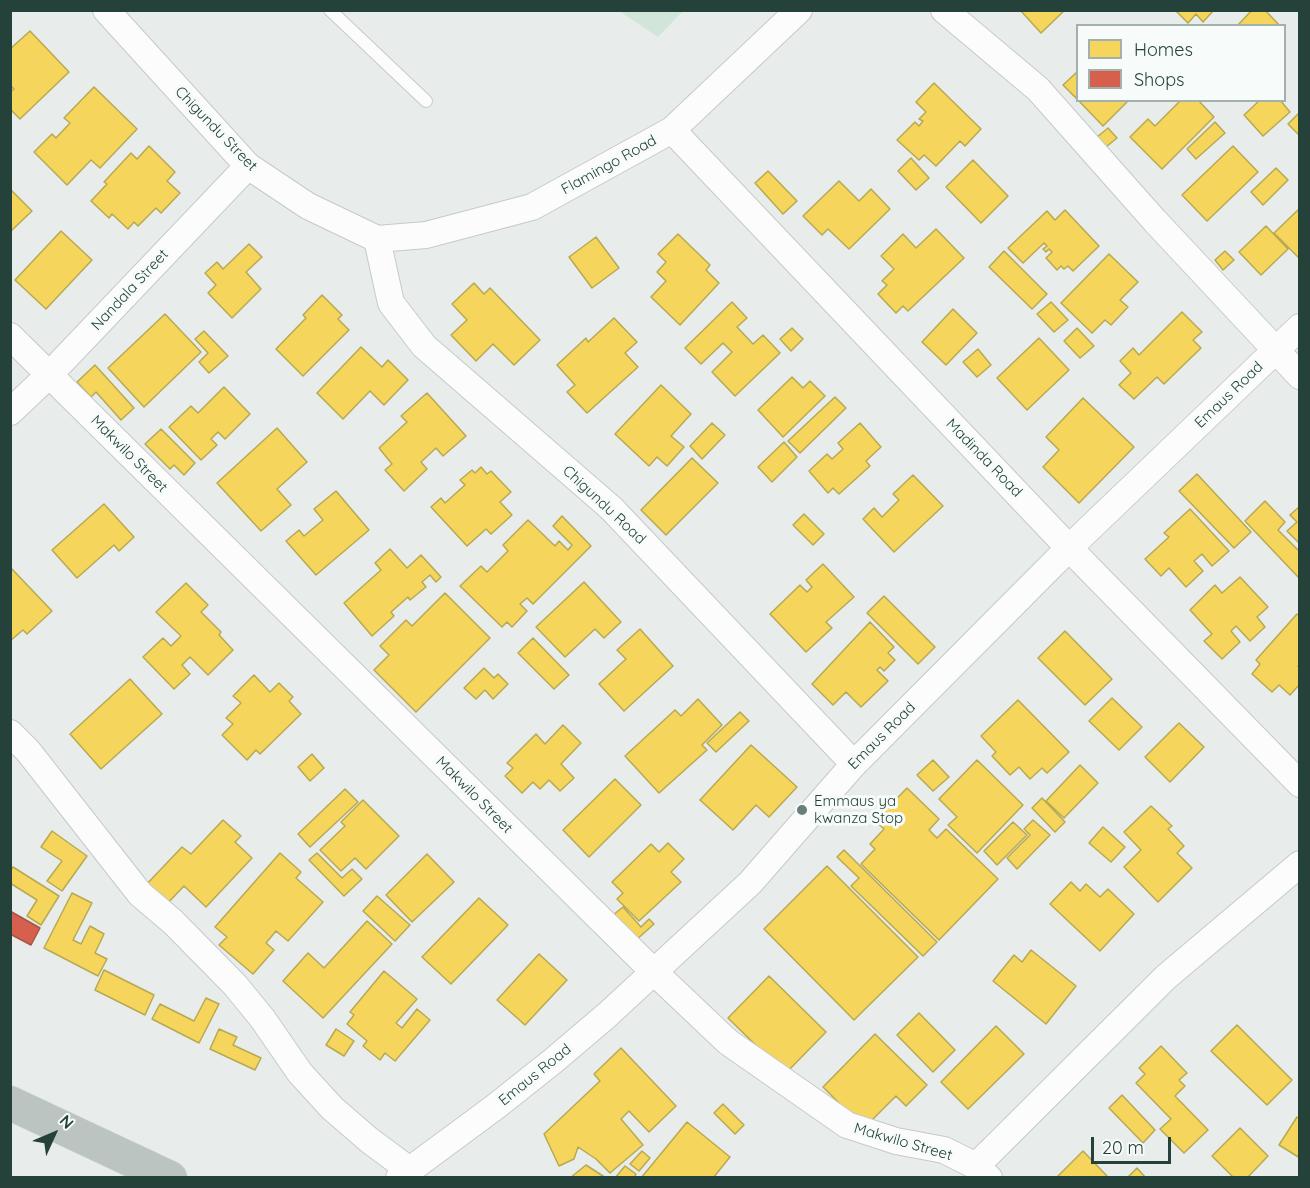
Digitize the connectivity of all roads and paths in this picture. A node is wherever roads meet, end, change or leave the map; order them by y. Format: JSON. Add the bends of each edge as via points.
{"nodes":[{"id":1,"x":106,"y":10,"type":"edge"},
{"id":2,"x":330,"y":10,"type":"edge"},
{"id":3,"x":799,"y":10,"type":"edge"},
{"id":4,"x":944,"y":10,"type":"edge"},
{"id":5,"x":426,"y":101,"type":"dead end"},
{"id":6,"x":672,"y":130,"type":"junction"},
{"id":7,"x":248,"y":166,"type":"junction"},
{"id":8,"x":377,"y":239,"type":"junction"},
{"id":9,"x":1299,"y":327,"type":"edge"},
{"id":10,"x":10,"y":336,"type":"edge"},
{"id":11,"x":1274,"y":351,"type":"junction"},
{"id":12,"x":49,"y":375,"type":"junction"},
{"id":13,"x":1299,"y":376,"type":"edge"},
{"id":14,"x":10,"y":412,"type":"edge"},
{"id":15,"x":1069,"y":548,"type":"junction"},
{"id":16,"x":10,"y":733,"type":"edge"},
{"id":17,"x":854,"y":765,"type":"junction"},
{"id":18,"x":1299,"y":784,"type":"edge"},
{"id":19,"x":1299,"y":864,"type":"edge"},
{"id":20,"x":652,"y":971,"type":"junction"},
{"id":21,"x":10,"y":1103,"type":"edge"},
{"id":22,"x":983,"y":1172,"type":"edge"},
{"id":23,"x":404,"y":1173,"type":"edge"},
{"id":24,"x":171,"y":1178,"type":"edge"}],
"edges":[{"from":1,"to":7,"type":"street","name":"Chigundu Street"},
{"from":2,"to":5,"type":"lane"},
{"from":3,"to":6,"type":"street","name":"Flamingo Road"},
{"from":4,"to":11,"type":"street","via":[[1038,89]]},
{"from":6,"to":8,"type":"street","name":"Flamingo Road","via":[[532,207],[426,235]]},
{"from":6,"to":15,"type":"street","name":"Madinda Road"},
{"from":7,"to":8,"type":"street","name":"Chigundu Street","via":[[308,206]]},
{"from":7,"to":12,"type":"street","name":"Nandala Street"},
{"from":8,"to":17,"type":"street","name":"Chigundu Road","via":[[391,303],[424,346],[611,508]]},
{"from":9,"to":11,"type":"street","name":"Emaus Road"},
{"from":10,"to":12,"type":"street","name":"Makwilo Street"},
{"from":11,"to":13,"type":"street"},
{"from":11,"to":15,"type":"street","name":"Emaus Road"},
{"from":12,"to":14,"type":"street","name":"Nandala Street"},
{"from":12,"to":20,"type":"street","name":"Makwilo Street"},
{"from":15,"to":17,"type":"street","name":"Emaus Road"},
{"from":15,"to":18,"type":"street","name":"Madinda Road"},
{"from":16,"to":23,"type":"street","via":[[140,894],[235,985],[300,1073],[332,1108]]},
{"from":17,"to":20,"type":"street","name":"Emaus Road","via":[[750,883]]},
{"from":19,"to":22,"type":"street","via":[[1166,977]]},
{"from":20,"to":22,"type":"street","name":"Makwilo Street","via":[[728,1042],[847,1125],[896,1141],[944,1150]]},
{"from":20,"to":23,"type":"street","name":"Emaus Road","via":[[553,1061]]},
{"from":21,"to":24,"type":"highway"}]}
